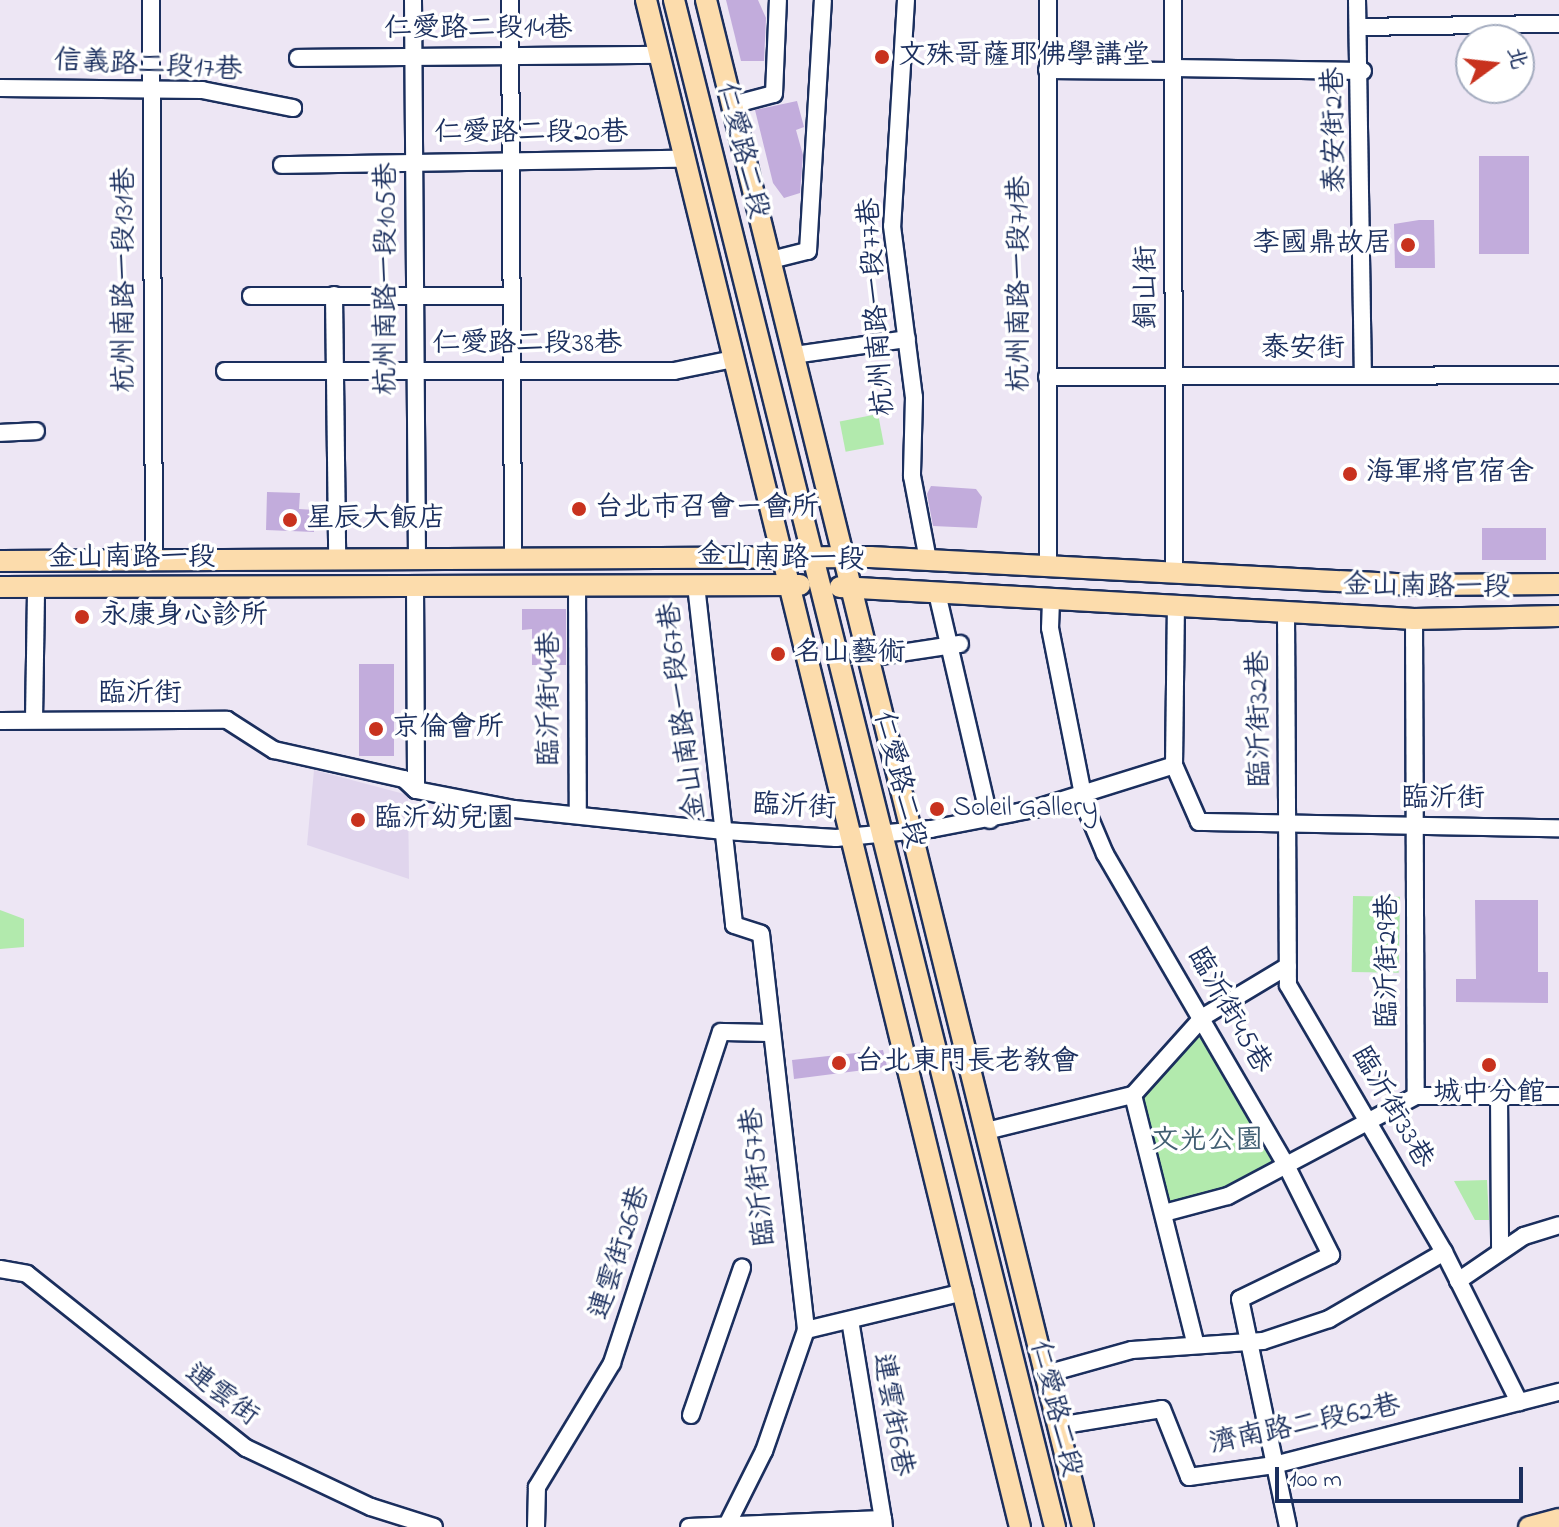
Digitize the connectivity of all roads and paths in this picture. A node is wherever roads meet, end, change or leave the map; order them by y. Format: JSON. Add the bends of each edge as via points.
{"nodes":[{"id":1,"x":151,"y":0,"type":"edge"},
{"id":2,"x":413,"y":0,"type":"edge"},
{"id":3,"x":510,"y":0,"type":"edge"},
{"id":4,"x":646,"y":0,"type":"edge"},
{"id":5,"x":674,"y":0,"type":"edge"},
{"id":6,"x":706,"y":0,"type":"edge"},
{"id":7,"x":778,"y":0,"type":"edge"},
{"id":8,"x":823,"y":0,"type":"edge"},
{"id":9,"x":906,"y":0,"type":"edge"},
{"id":10,"x":1048,"y":0,"type":"edge"},
{"id":11,"x":1173,"y":0,"type":"edge"},
{"id":12,"x":1357,"y":0,"type":"edge"},
{"id":13,"x":1559,"y":24,"type":"edge"},
{"id":14,"x":1358,"y":27,"type":"junction"},
{"id":15,"x":413,"y":55,"type":"junction"},
{"id":16,"x":659,"y":55,"type":"junction"},
{"id":17,"x":511,"y":57,"type":"junction"},
{"id":18,"x":298,"y":58,"type":"dead end"},
{"id":19,"x":1174,"y":69,"type":"junction"},
{"id":20,"x":1047,"y":70,"type":"junction"},
{"id":21,"x":1363,"y":71,"type":"junction"},
{"id":22,"x":0,"y":88,"type":"edge"},
{"id":23,"x":151,"y":89,"type":"junction"},
{"id":24,"x":732,"y":105,"type":"junction"},
{"id":25,"x":293,"y":108,"type":"dead end"},
{"id":26,"x":684,"y":159,"type":"junction"},
{"id":27,"x":413,"y":160,"type":"junction"},
{"id":28,"x":511,"y":160,"type":"junction"},
{"id":29,"x":282,"y":165,"type":"dead end"},
{"id":30,"x":771,"y":260,"type":"junction"},
{"id":31,"x":334,"y":295,"type":"junction"},
{"id":32,"x":414,"y":295,"type":"junction"},
{"id":33,"x":251,"y":296,"type":"dead end"},
{"id":34,"x":512,"y":296,"type":"junction"},
{"id":35,"x":907,"y":339,"type":"junction"},
{"id":36,"x":794,"y":355,"type":"junction"},
{"id":37,"x":733,"y":359,"type":"junction"},
{"id":38,"x":225,"y":371,"type":"dead end"},
{"id":39,"x":334,"y":371,"type":"junction"},
{"id":40,"x":415,"y":371,"type":"junction"},
{"id":41,"x":512,"y":371,"type":"junction"},
{"id":42,"x":1559,"y":375,"type":"edge"},
{"id":43,"x":1174,"y":376,"type":"junction"},
{"id":44,"x":1363,"y":376,"type":"junction"},
{"id":45,"x":1047,"y":377,"type":"junction"},
{"id":46,"x":36,"y":431,"type":"dead end"},
{"id":47,"x":0,"y":433,"type":"edge"},
{"id":48,"x":782,"y":556,"type":"junction"},
{"id":49,"x":513,"y":557,"type":"junction"},
{"id":50,"x":813,"y":557,"type":"junction"},
{"id":51,"x":844,"y":557,"type":"junction"},
{"id":52,"x":337,"y":558,"type":"junction"},
{"id":53,"x":417,"y":558,"type":"junction"},
{"id":54,"x":154,"y":559,"type":"junction"},
{"id":55,"x":928,"y":560,"type":"junction"},
{"id":56,"x":0,"y":561,"type":"edge"},
{"id":57,"x":1048,"y":567,"type":"junction"},
{"id":58,"x":1174,"y":574,"type":"junction"},
{"id":59,"x":577,"y":584,"type":"junction"},
{"id":60,"x":789,"y":584,"type":"junction"},
{"id":61,"x":1559,"y":584,"type":"edge"},
{"id":62,"x":415,"y":585,"type":"junction"},
{"id":63,"x":696,"y":585,"type":"junction"},
{"id":64,"x":36,"y":586,"type":"junction"},
{"id":65,"x":820,"y":586,"type":"junction"},
{"id":66,"x":0,"y":587,"type":"edge"},
{"id":67,"x":850,"y":588,"type":"junction"},
{"id":68,"x":937,"y":593,"type":"junction"},
{"id":69,"x":1051,"y":600,"type":"junction"},
{"id":70,"x":1176,"y":606,"type":"junction"},
{"id":71,"x":1286,"y":613,"type":"junction"},
{"id":72,"x":1559,"y":616,"type":"edge"},
{"id":73,"x":1414,"y":619,"type":"junction"},
{"id":74,"x":955,"y":646,"type":"junction"},
{"id":75,"x":868,"y":658,"type":"junction"},
{"id":76,"x":34,"y":720,"type":"junction"},
{"id":77,"x":0,"y":721,"type":"edge"},
{"id":78,"x":1174,"y":765,"type":"junction"},
{"id":79,"x":416,"y":790,"type":"junction"},
{"id":80,"x":1083,"y":793,"type":"junction"},
{"id":81,"x":578,"y":815,"type":"junction"},
{"id":82,"x":990,"y":820,"type":"junction"},
{"id":83,"x":1288,"y":825,"type":"junction"},
{"id":84,"x":1415,"y":826,"type":"junction"},
{"id":85,"x":1559,"y":828,"type":"edge"},
{"id":86,"x":724,"y":831,"type":"junction"},
{"id":87,"x":912,"y":832,"type":"junction"},
{"id":88,"x":882,"y":834,"type":"junction"},
{"id":89,"x":854,"y":836,"type":"junction"},
{"id":90,"x":1288,"y":966,"type":"junction"},
{"id":91,"x":1203,"y":1017,"type":"junction"},
{"id":92,"x":772,"y":1033,"type":"junction"},
{"id":93,"x":1133,"y":1095,"type":"junction"},
{"id":94,"x":1499,"y":1095,"type":"junction"},
{"id":95,"x":1416,"y":1096,"type":"junction"},
{"id":96,"x":1559,"y":1096,"type":"edge"},
{"id":97,"x":1368,"y":1120,"type":"junction"},
{"id":98,"x":986,"y":1131,"type":"junction"},
{"id":99,"x":1285,"y":1163,"type":"junction"},
{"id":100,"x":1164,"y":1213,"type":"junction"},
{"id":101,"x":1559,"y":1225,"type":"edge"},
{"id":102,"x":1500,"y":1251,"type":"junction"},
{"id":103,"x":1444,"y":1252,"type":"junction"},
{"id":104,"x":742,"y":1268,"type":"dead end"},
{"id":105,"x":0,"y":1269,"type":"edge"},
{"id":106,"x":1458,"y":1281,"type":"junction"},
{"id":107,"x":964,"y":1292,"type":"junction"},
{"id":108,"x":850,"y":1320,"type":"junction"},
{"id":109,"x":806,"y":1330,"type":"junction"},
{"id":110,"x":1249,"y":1340,"type":"junction"},
{"id":111,"x":1195,"y":1342,"type":"junction"},
{"id":112,"x":1046,"y":1374,"type":"junction"},
{"id":113,"x":1559,"y":1392,"type":"edge"},
{"id":114,"x":1519,"y":1402,"type":"junction"},
{"id":115,"x":691,"y":1415,"type":"dead end"},
{"id":116,"x":1058,"y":1426,"type":"junction"},
{"id":117,"x":1274,"y":1465,"type":"junction"},
{"id":118,"x":1559,"y":1519,"type":"edge"},
{"id":119,"x":884,"y":1523,"type":"edge"},
{"id":120,"x":726,"y":1525,"type":"edge"},
{"id":121,"x":434,"y":1527,"type":"edge"},
{"id":122,"x":536,"y":1527,"type":"edge"},
{"id":123,"x":689,"y":1527,"type":"edge"},
{"id":124,"x":1020,"y":1527,"type":"edge"},
{"id":125,"x":1055,"y":1527,"type":"edge"},
{"id":126,"x":1083,"y":1527,"type":"edge"},
{"id":127,"x":1288,"y":1527,"type":"edge"},
{"id":128,"x":1529,"y":1527,"type":"edge"}],
"edges":[{"from":1,"to":23,"type":"street","name":"杭州南路一段131巷"},
{"from":2,"to":15,"type":"street","name":"杭州南路一段105巷"},
{"from":3,"to":17,"type":"street"},
{"from":4,"to":16,"type":"main road","name":"仁愛路二段"},
{"from":5,"to":50,"type":"main road","name":"仁愛路二段"},
{"from":6,"to":24,"type":"main road","name":"仁愛路二段"},
{"from":7,"to":24,"type":"street","via":[[774,94]]},
{"from":8,"to":30,"type":"street","via":[[808,251]]},
{"from":9,"to":35,"type":"street","name":"杭州南路一段77巷","via":[[892,226]]},
{"from":10,"to":20,"type":"street","name":"杭州南路一段71巷"},
{"from":11,"to":19,"type":"street","name":"銅山街"},
{"from":12,"to":14,"type":"street","name":"泰安街2巷"},
{"from":13,"to":14,"type":"street"},
{"from":14,"to":21,"type":"street","name":"泰安街2巷"},
{"from":15,"to":17,"type":"street","name":"仁愛路二段14巷"},
{"from":15,"to":18,"type":"street","name":"仁愛路二段14巷"},
{"from":15,"to":27,"type":"street","name":"杭州南路一段105巷"},
{"from":16,"to":17,"type":"street","name":"仁愛路二段14巷"},
{"from":16,"to":26,"type":"main road","name":"仁愛路二段"},
{"from":17,"to":28,"type":"street"},
{"from":19,"to":20,"type":"street"},
{"from":19,"to":21,"type":"street"},
{"from":19,"to":43,"type":"street","name":"銅山街"},
{"from":20,"to":45,"type":"street","name":"杭州南路一段71巷"},
{"from":21,"to":44,"type":"street","name":"泰安街2巷"},
{"from":22,"to":23,"type":"street","name":"信義路二段17巷"},
{"from":23,"to":25,"type":"street","name":"信義路二段17巷","via":[[202,90]]},
{"from":23,"to":54,"type":"street","name":"杭州南路一段131巷"},
{"from":24,"to":30,"type":"main road","name":"仁愛路二段"},
{"from":26,"to":28,"type":"street","name":"仁愛路二段20巷"},
{"from":26,"to":37,"type":"main road","name":"仁愛路二段"},
{"from":27,"to":28,"type":"street","name":"仁愛路二段20巷"},
{"from":27,"to":29,"type":"street","name":"仁愛路二段20巷"},
{"from":27,"to":32,"type":"street","name":"杭州南路一段105巷"},
{"from":28,"to":34,"type":"street"},
{"from":30,"to":36,"type":"main road","name":"仁愛路二段"},
{"from":31,"to":32,"type":"street"},
{"from":31,"to":33,"type":"street"},
{"from":31,"to":39,"type":"street"},
{"from":32,"to":34,"type":"street"},
{"from":32,"to":40,"type":"street","name":"杭州南路一段105巷"},
{"from":34,"to":41,"type":"street"},
{"from":35,"to":36,"type":"street"},
{"from":35,"to":55,"type":"street","name":"杭州南路一段77巷","via":[[914,397],[912,476]]},
{"from":36,"to":51,"type":"main road","name":"仁愛路二段"},
{"from":37,"to":41,"type":"street","name":"仁愛路二段38巷","via":[[674,371]]},
{"from":37,"to":48,"type":"main road","name":"仁愛路二段"},
{"from":38,"to":39,"type":"street","name":"仁愛路二段38巷"},
{"from":39,"to":40,"type":"street","name":"仁愛路二段38巷"},
{"from":39,"to":52,"type":"street"},
{"from":40,"to":41,"type":"street","name":"仁愛路二段38巷"},
{"from":40,"to":53,"type":"street","name":"杭州南路一段105巷"},
{"from":41,"to":49,"type":"street"},
{"from":42,"to":44,"type":"street","name":"泰安街"},
{"from":43,"to":44,"type":"street","name":"泰安街"},
{"from":43,"to":45,"type":"street","name":"泰安街"},
{"from":43,"to":58,"type":"street","name":"銅山街"},
{"from":45,"to":57,"type":"street","name":"杭州南路一段71巷"},
{"from":46,"to":47,"type":"street"},
{"from":48,"to":49,"type":"main road","name":"金山南路一段"},
{"from":48,"to":50,"type":"main road","name":"金山南路一段"},
{"from":48,"to":60,"type":"main road","name":"仁愛路二段"},
{"from":49,"to":53,"type":"main road","name":"金山南路一段"},
{"from":50,"to":51,"type":"main road","name":"金山南路一段"},
{"from":50,"to":65,"type":"main road","name":"仁愛路二段"},
{"from":51,"to":55,"type":"main road","name":"金山南路一段"},
{"from":51,"to":67,"type":"main road","name":"仁愛路二段"},
{"from":52,"to":53,"type":"main road","name":"金山南路一段"},
{"from":52,"to":54,"type":"main road","name":"金山南路一段"},
{"from":54,"to":56,"type":"main road","name":"金山南路一段"},
{"from":55,"to":57,"type":"main road","name":"金山南路一段"},
{"from":57,"to":58,"type":"main road","name":"金山南路一段"},
{"from":58,"to":61,"type":"main road","name":"金山南路一段","via":[[1415,585]]},
{"from":59,"to":62,"type":"main road","name":"金山南路一段"},
{"from":59,"to":63,"type":"main road","name":"金山南路一段"},
{"from":59,"to":81,"type":"street","name":"臨沂街44巷"},
{"from":60,"to":63,"type":"main road","name":"金山南路一段"},
{"from":60,"to":65,"type":"main road","name":"金山南路一段"},
{"from":60,"to":89,"type":"main road","name":"仁愛路二段"},
{"from":62,"to":64,"type":"main road","name":"金山南路一段"},
{"from":62,"to":79,"type":"street"},
{"from":63,"to":86,"type":"street","name":"金山南路一段67巷"},
{"from":64,"to":66,"type":"main road","name":"金山南路一段"},
{"from":64,"to":76,"type":"street"},
{"from":65,"to":67,"type":"main road","name":"金山南路一段"},
{"from":65,"to":88,"type":"main road","name":"仁愛路二段"},
{"from":67,"to":68,"type":"main road","name":"金山南路一段"},
{"from":67,"to":75,"type":"main road","name":"仁愛路二段"},
{"from":68,"to":69,"type":"main road","name":"金山南路一段"},
{"from":68,"to":74,"type":"street"},
{"from":69,"to":70,"type":"main road","name":"金山南路一段"},
{"from":69,"to":80,"type":"street","name":"臨沂街45巷","via":[[1044,629]]},
{"from":70,"to":71,"type":"main road","name":"金山南路一段"},
{"from":70,"to":78,"type":"street"},
{"from":71,"to":73,"type":"main road","name":"金山南路一段"},
{"from":71,"to":83,"type":"street","name":"臨沂街32巷"},
{"from":72,"to":73,"type":"main road","name":"金山南路一段"},
{"from":73,"to":84,"type":"street","name":"臨沂街29巷"},
{"from":74,"to":75,"type":"street"},
{"from":74,"to":82,"type":"street"},
{"from":75,"to":87,"type":"main road","name":"仁愛路二段"},
{"from":76,"to":77,"type":"street","name":"臨沂街"},
{"from":76,"to":79,"type":"street","name":"臨沂街","via":[[227,720],[274,750],[404,779]]},
{"from":78,"to":80,"type":"street","name":"臨沂街"},
{"from":78,"to":83,"type":"street","name":"臨沂街","via":[[1199,822]]},
{"from":79,"to":81,"type":"street","name":"臨沂街"},
{"from":80,"to":82,"type":"street","name":"臨沂街"},
{"from":80,"to":91,"type":"street","name":"臨沂街45巷","via":[[1105,854]]},
{"from":81,"to":86,"type":"street","name":"臨沂街"},
{"from":82,"to":87,"type":"street","name":"臨沂街"},
{"from":83,"to":84,"type":"street","name":"臨沂街"},
{"from":83,"to":90,"type":"street","name":"臨沂街33巷"},
{"from":84,"to":85,"type":"street","name":"臨沂街"},
{"from":84,"to":95,"type":"street","name":"臨沂街29巷"},
{"from":86,"to":89,"type":"street","name":"臨沂街"},
{"from":86,"to":92,"type":"street","name":"臨沂街57巷","via":[[734,925],[761,934]]},
{"from":87,"to":88,"type":"street","name":"臨沂街"},
{"from":87,"to":98,"type":"main road","name":"仁愛路二段"},
{"from":88,"to":89,"type":"street","name":"臨沂街"},
{"from":88,"to":125,"type":"main road","name":"仁愛路二段"},
{"from":89,"to":107,"type":"main road","name":"仁愛路二段"},
{"from":90,"to":91,"type":"street"},
{"from":90,"to":97,"type":"street","name":"臨沂街33巷","via":[[1288,985]]},
{"from":91,"to":93,"type":"street"},
{"from":91,"to":99,"type":"street","name":"臨沂街45巷"},
{"from":92,"to":109,"type":"street","name":"臨沂街57巷"},
{"from":92,"to":122,"type":"street","name":"連雲街26巷","via":[[721,1032],[612,1363],[537,1487]]},
{"from":93,"to":98,"type":"street"},
{"from":93,"to":100,"type":"street"},
{"from":94,"to":95,"type":"street"},
{"from":94,"to":96,"type":"street"},
{"from":94,"to":102,"type":"street"},
{"from":95,"to":97,"type":"street"},
{"from":97,"to":99,"type":"street"},
{"from":97,"to":103,"type":"street","name":"臨沂街33巷"},
{"from":98,"to":112,"type":"main road","name":"仁愛路二段"},
{"from":99,"to":100,"type":"street","via":[[1228,1196]]},
{"from":99,"to":110,"type":"street","name":"臨沂街45巷","via":[[1331,1255],[1240,1299]]},
{"from":100,"to":111,"type":"street"},
{"from":101,"to":102,"type":"street"},
{"from":102,"to":106,"type":"street"},
{"from":103,"to":106,"type":"street","name":"臨沂街33巷"},
{"from":103,"to":110,"type":"street","via":[[1329,1319]]},
{"from":104,"to":115,"type":"street"},
{"from":105,"to":121,"type":"street","name":"連雲街","via":[[27,1274],[246,1448],[297,1474]]},
{"from":106,"to":114,"type":"street","name":"臨沂街33巷"},
{"from":107,"to":108,"type":"street"},
{"from":107,"to":124,"type":"main road","name":"仁愛路二段"},
{"from":108,"to":109,"type":"street"},
{"from":108,"to":119,"type":"street","name":"連雲街6巷"},
{"from":109,"to":120,"type":"street","name":"臨沂街57巷","via":[[764,1451]]},
{"from":110,"to":111,"type":"street"},
{"from":110,"to":117,"type":"street"},
{"from":111,"to":112,"type":"street","via":[[1132,1350]]},
{"from":112,"to":116,"type":"main road","name":"仁愛路二段"},
{"from":113,"to":114,"type":"street","name":"濟南路二段62巷"},
{"from":114,"to":117,"type":"street","name":"濟南路二段62巷"},
{"from":116,"to":117,"type":"street","name":"濟南路二段62巷","via":[[1162,1409],[1189,1477]]},
{"from":116,"to":126,"type":"main road","name":"仁愛路二段"},
{"from":117,"to":127,"type":"street"},
{"from":118,"to":128,"type":"main road"},
{"from":119,"to":120,"type":"street"},
{"from":120,"to":123,"type":"street"}]}
